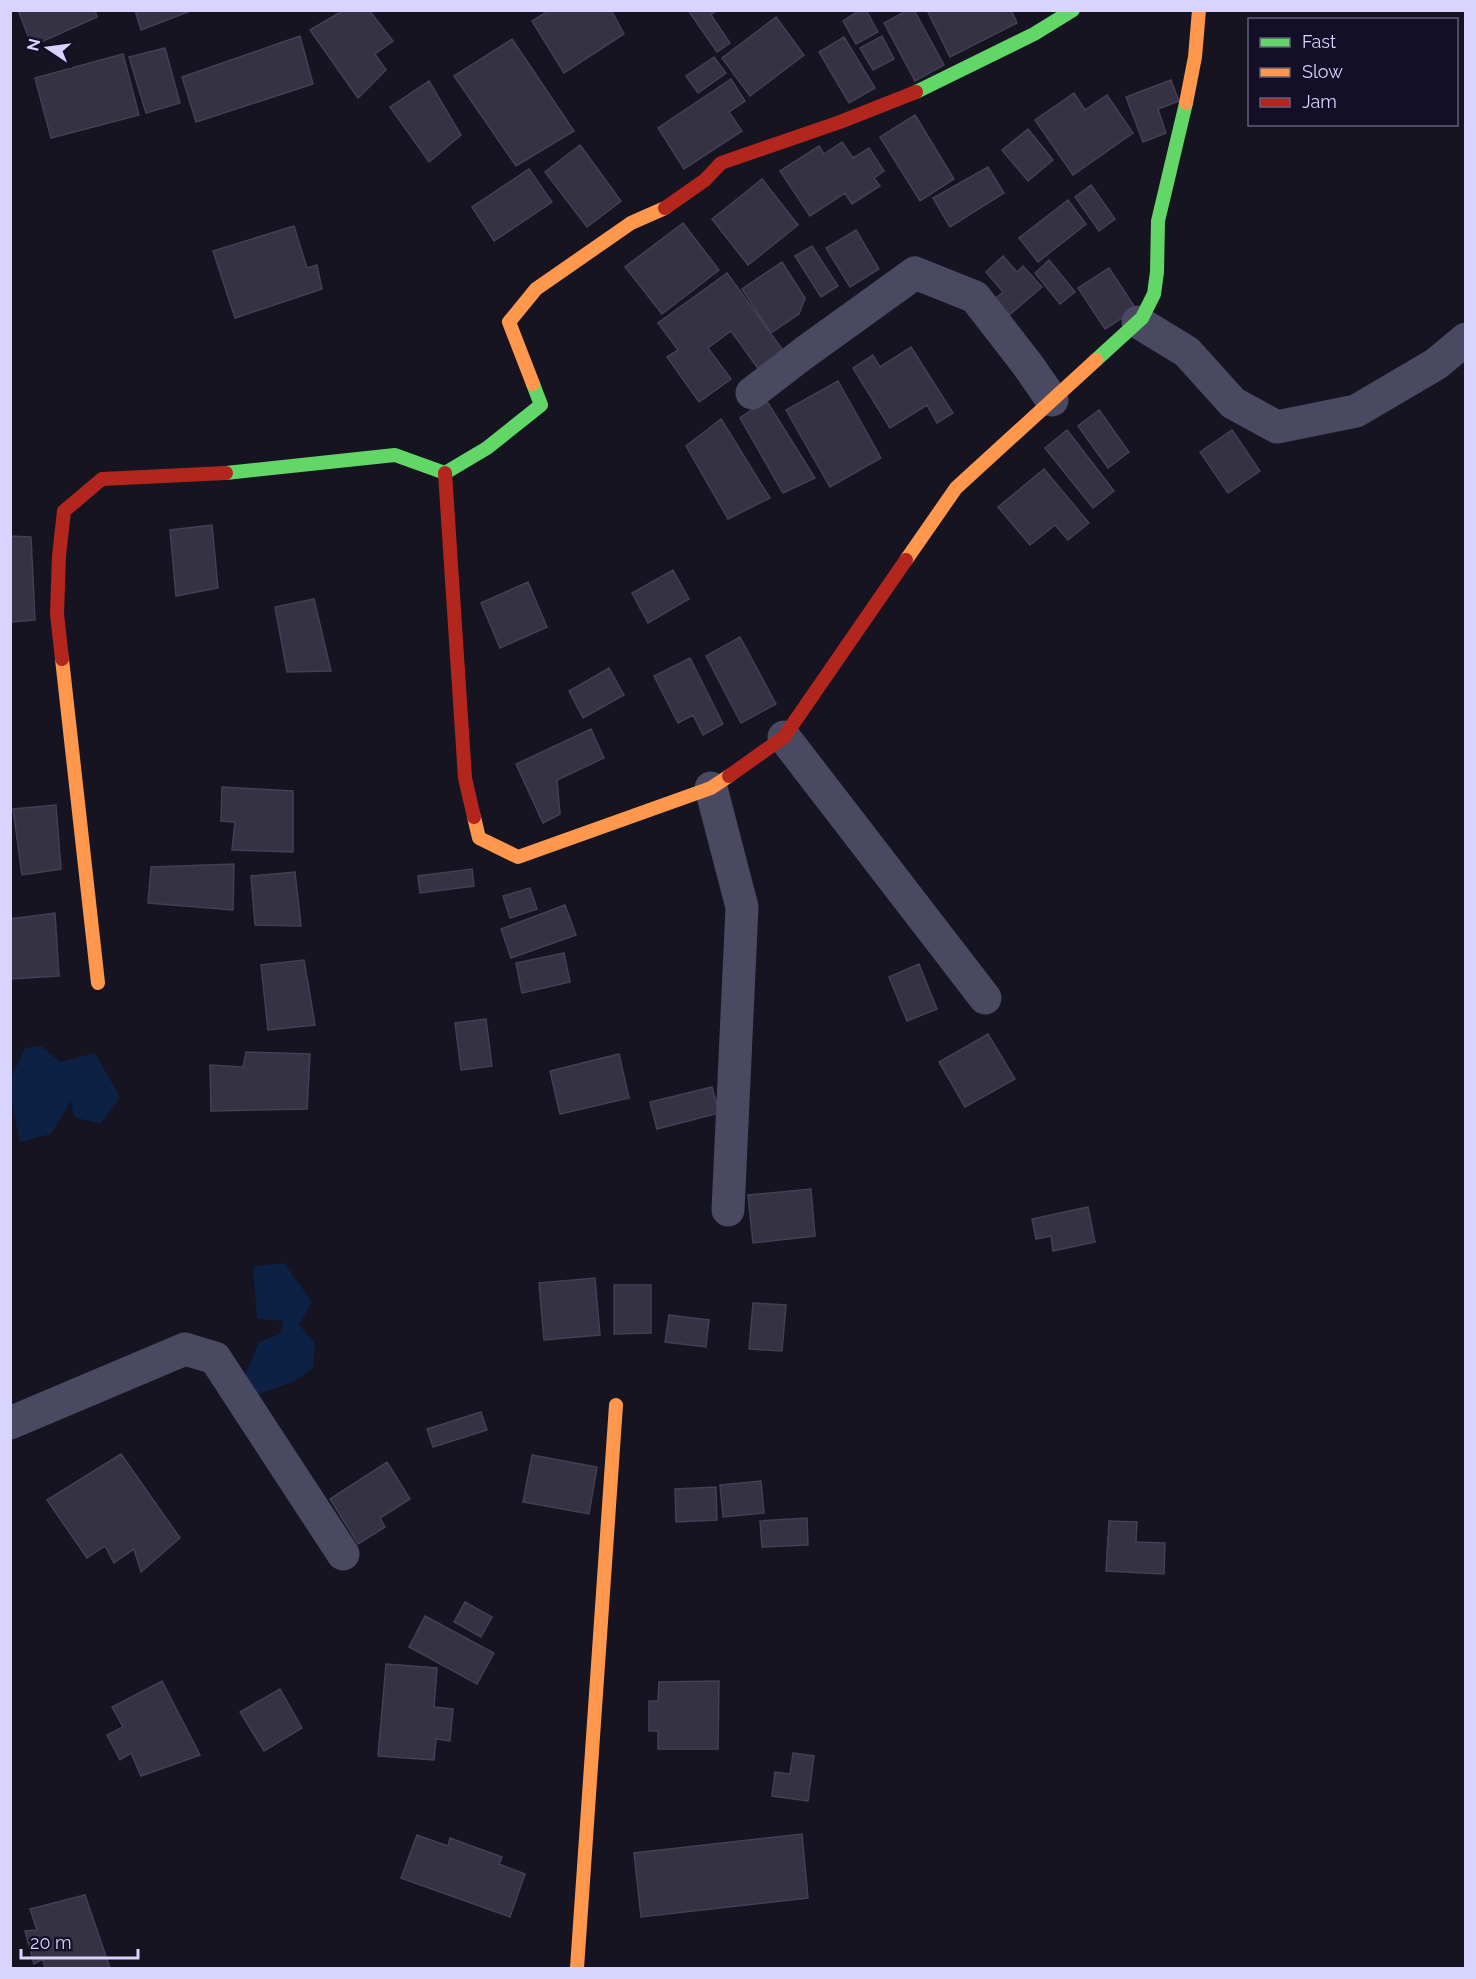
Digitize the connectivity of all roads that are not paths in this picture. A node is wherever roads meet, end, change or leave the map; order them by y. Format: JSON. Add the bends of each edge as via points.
{"nodes":[{"id":1,"x":1073,"y":10,"type":"edge"},
{"id":2,"x":1199,"y":10,"type":"edge"},
{"id":3,"x":1138,"y":322,"type":"junction"},
{"id":4,"x":1466,"y":339,"type":"edge"},
{"id":5,"x":752,"y":393,"type":"dead end"},
{"id":6,"x":1052,"y":400,"type":"junction"},
{"id":7,"x":445,"y":473,"type":"junction"},
{"id":8,"x":784,"y":737,"type":"junction"},
{"id":9,"x":711,"y":788,"type":"junction"},
{"id":10,"x":98,"y":983,"type":"dead end"},
{"id":11,"x":985,"y":998,"type":"dead end"},
{"id":12,"x":728,"y":1210,"type":"dead end"},
{"id":13,"x":616,"y":1405,"type":"dead end"},
{"id":14,"x":10,"y":1423,"type":"edge"},
{"id":15,"x":343,"y":1554,"type":"dead end"},
{"id":16,"x":577,"y":1968,"type":"edge"}],
"edges":[{"from":1,"to":7,"type":"street","via":[[931,86],[721,163],[705,180],[667,207],[631,223],[536,289],[509,322],[541,405],[487,448]]},
{"from":2,"to":3,"type":"street","via":[[1188,94],[1158,221],[1154,294]]},
{"from":3,"to":4,"type":"street","via":[[1187,352],[1233,403],[1277,427],[1356,411],[1436,364]]},
{"from":3,"to":6,"type":"street"},
{"from":5,"to":6,"type":"street","via":[[915,273],[975,297]]},
{"from":6,"to":8,"type":"street","via":[[956,488]]},
{"from":7,"to":9,"type":"street","via":[[465,778],[479,838],[518,857]]},
{"from":7,"to":10,"type":"street","via":[[395,454],[210,475],[102,479],[64,511],[57,614]]},
{"from":8,"to":9,"type":"street"},
{"from":8,"to":11,"type":"street"},
{"from":9,"to":12,"type":"street","via":[[742,908]]},
{"from":13,"to":16,"type":"street"},
{"from":14,"to":15,"type":"street","via":[[185,1349],[215,1358]]}]}
